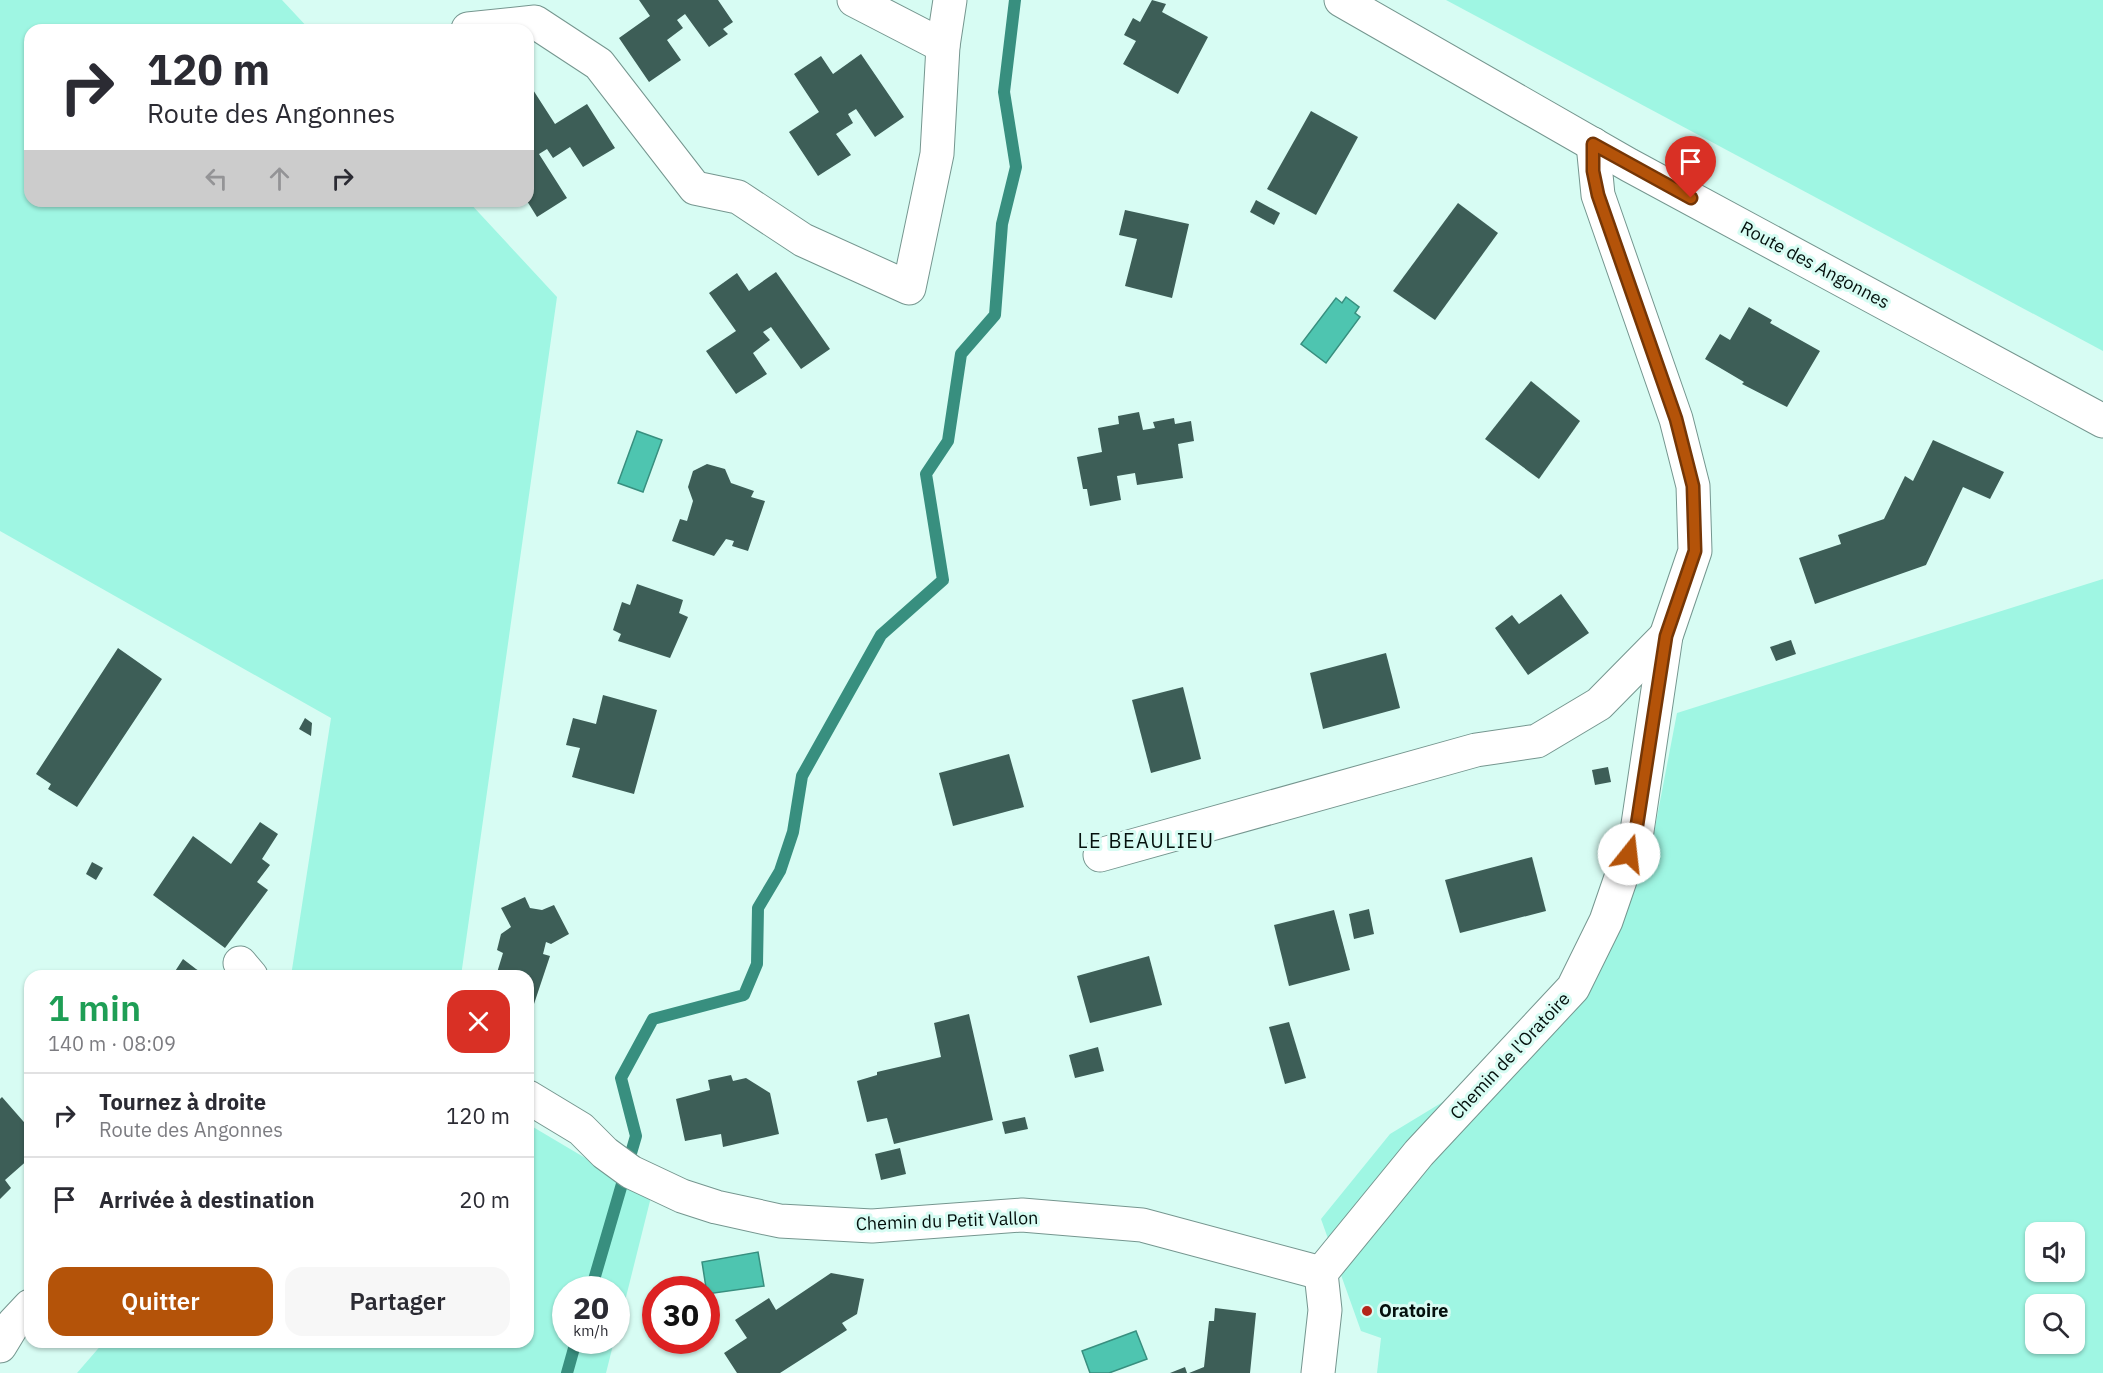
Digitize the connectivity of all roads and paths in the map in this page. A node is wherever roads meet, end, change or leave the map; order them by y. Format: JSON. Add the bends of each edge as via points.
{"nodes":[{"id":1,"x":854,"y":0,"type":"edge"},
{"id":2,"x":950,"y":0,"type":"edge"},
{"id":3,"x":1341,"y":0,"type":"edge"},
{"id":4,"x":517,"y":24,"type":"edge"},
{"id":5,"x":943,"y":46,"type":"junction"},
{"id":6,"x":1593,"y":144,"type":"junction"},
{"id":7,"x":2103,"y":421,"type":"edge"},
{"id":8,"x":1666,"y":636,"type":"junction"},
{"id":9,"x":1100,"y":855,"type":"dead end"},
{"id":10,"x":534,"y":1101,"type":"edge"},
{"id":11,"x":1321,"y":1273,"type":"junction"},
{"id":12,"x":24,"y":1312,"type":"edge"},
{"id":13,"x":0,"y":1346,"type":"edge"},
{"id":14,"x":1318,"y":1373,"type":"edge"}],
"edges":[{"from":1,"to":5,"type":"street"},
{"from":2,"to":5,"type":"street"},
{"from":3,"to":6,"type":"street","name":"Route des Angonnes"},
{"from":4,"to":5,"type":"street","via":[[536,22],[599,64],[694,188],[738,196],[803,240],[909,288],[937,154]]},
{"from":6,"to":7,"type":"street","name":"Route des Angonnes"},
{"from":6,"to":8,"type":"street","name":"Chemin de l'Oratoire","via":[[1598,195],[1676,419],[1693,486],[1695,551]]},
{"from":8,"to":9,"type":"street","name":"Chemin de l'Oratoire","via":[[1599,704],[1537,741],[1476,750]]},
{"from":8,"to":11,"type":"street","name":"Chemin de l'Oratoire","via":[[1636,831],[1606,921],[1573,988],[1419,1153]]},
{"from":10,"to":11,"type":"street","name":"Chemin du Petit Vallon","via":[[581,1129],[618,1162],[682,1196],[716,1207],[780,1221],[872,1226],[1022,1215],[1142,1225]]},
{"from":11,"to":14,"type":"street","via":[[1325,1310]]},
{"from":12,"to":13,"type":"street"}]}
